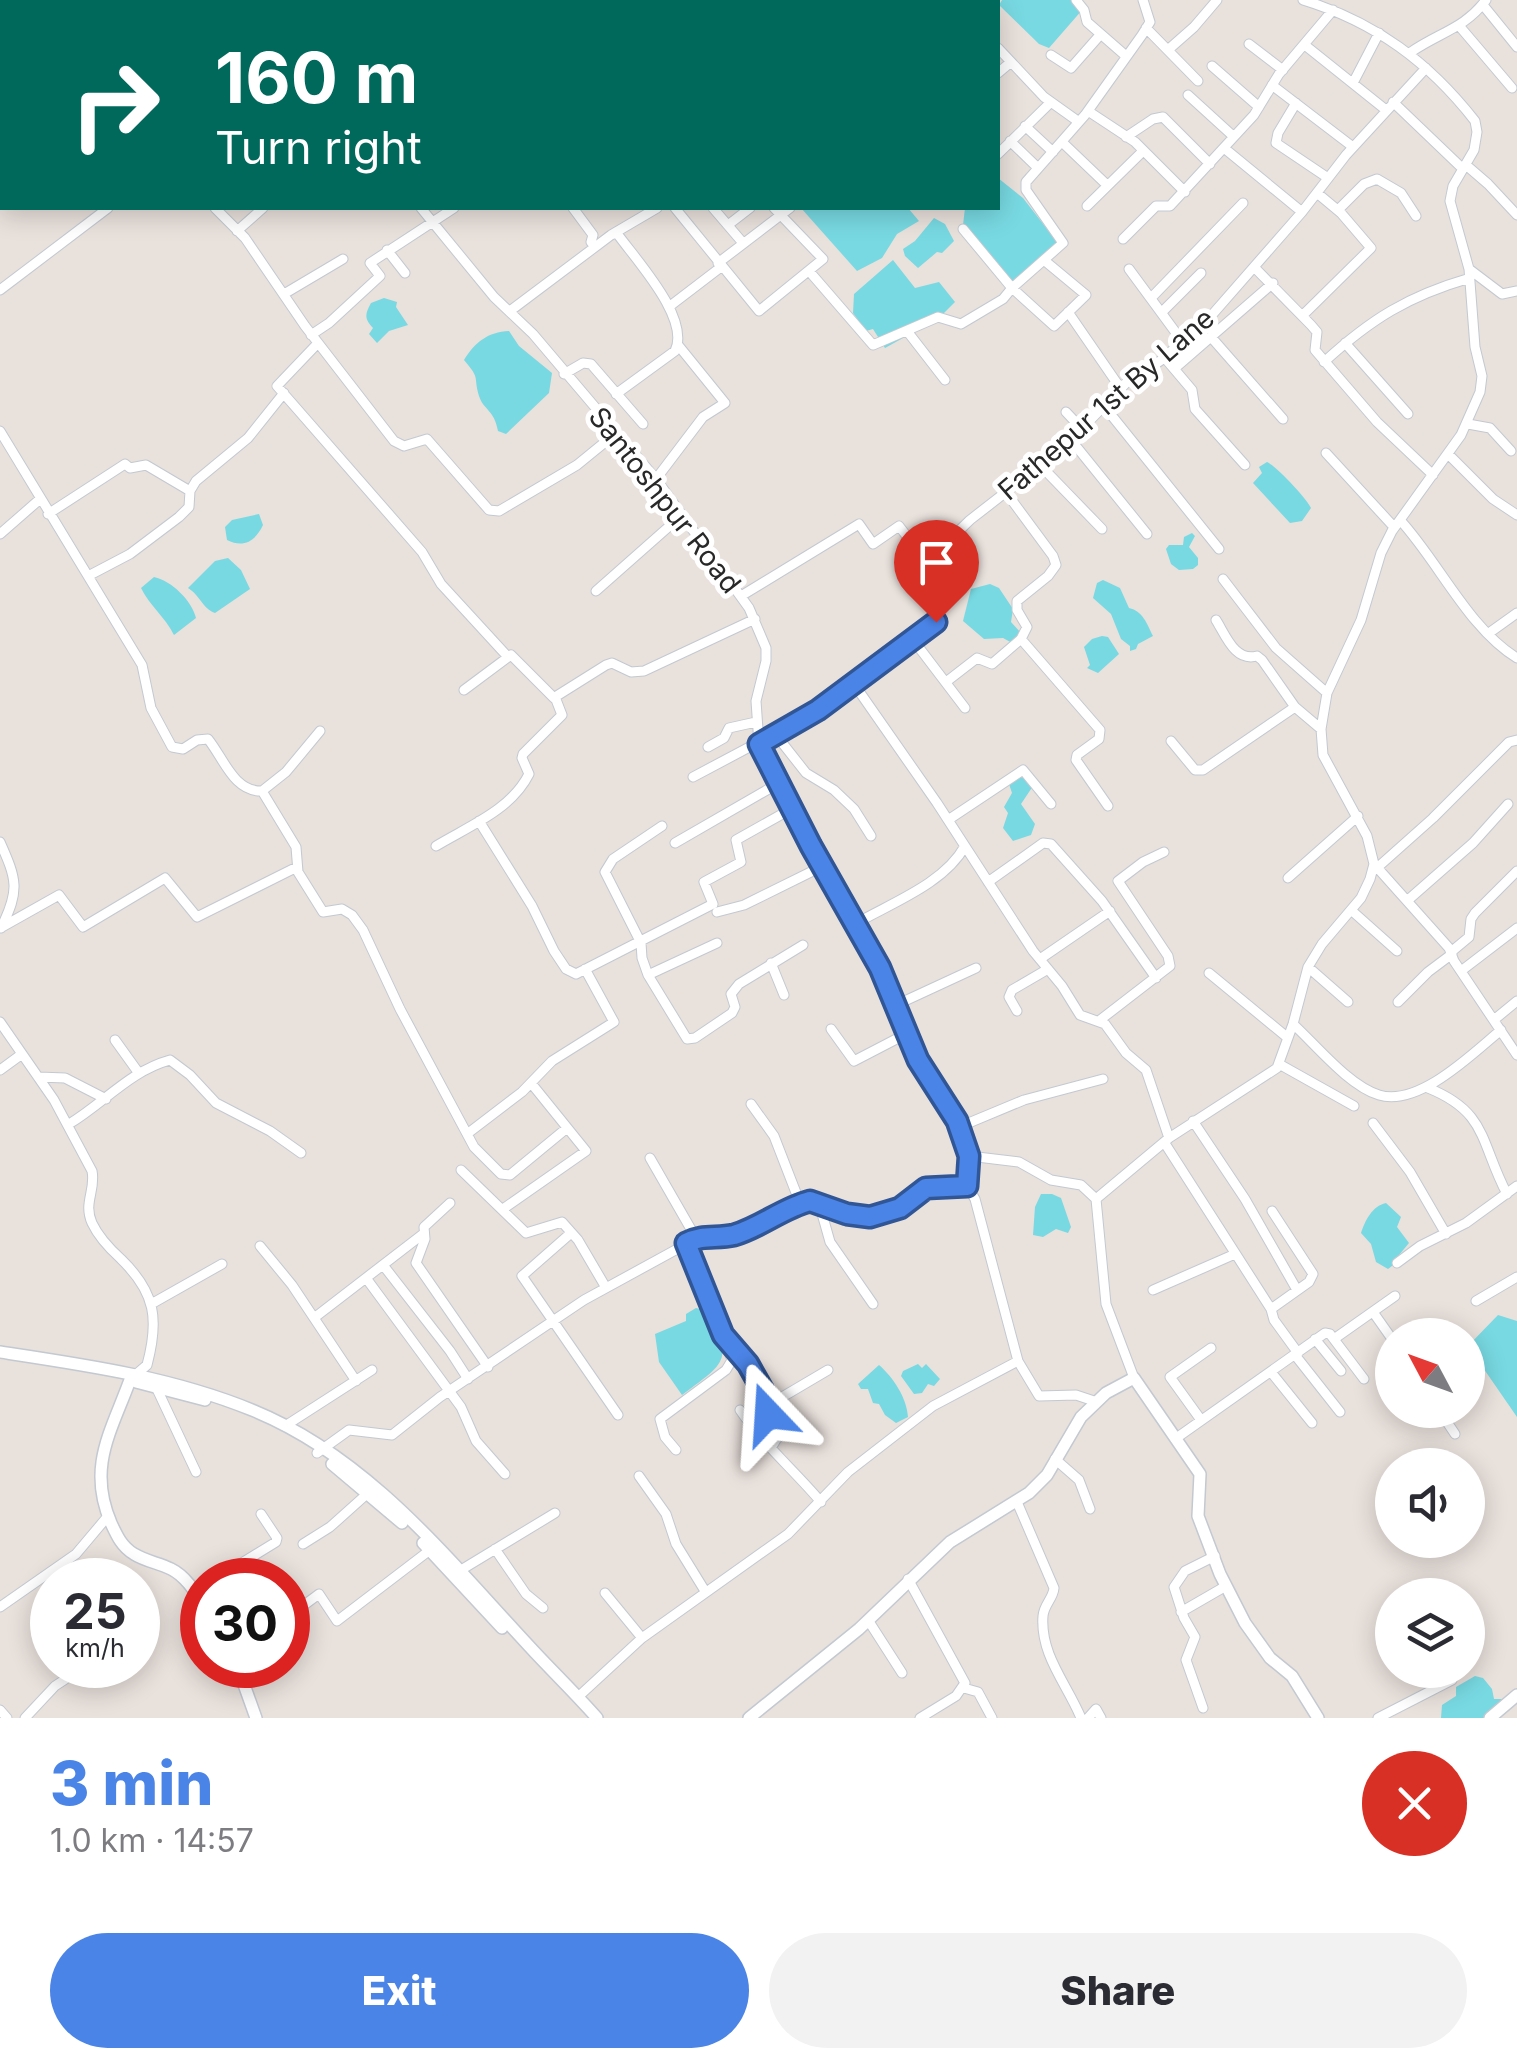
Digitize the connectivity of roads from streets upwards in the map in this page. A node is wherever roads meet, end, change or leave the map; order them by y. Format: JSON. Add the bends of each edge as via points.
{"nodes":[{"id":1,"x":1076,"y":0,"type":"edge"},
{"id":2,"x":1143,"y":0,"type":"edge"},
{"id":3,"x":1217,"y":0,"type":"edge"},
{"id":4,"x":1303,"y":0,"type":"edge"},
{"id":5,"x":1485,"y":2,"type":"edge"},
{"id":6,"x":1333,"y":10,"type":"junction"},
{"id":7,"x":1146,"y":28,"type":"junction"},
{"id":8,"x":1461,"y":28,"type":"junction"},
{"id":9,"x":1379,"y":33,"type":"junction"},
{"id":10,"x":1100,"y":36,"type":"junction"},
{"id":11,"x":1249,"y":44,"type":"dead end"},
{"id":12,"x":1306,"y":46,"type":"junction"},
{"id":13,"x":1517,"y":47,"type":"edge"},
{"id":14,"x":1000,"y":50,"type":"edge"},
{"id":15,"x":1169,"y":50,"type":"junction"},
{"id":16,"x":1411,"y":52,"type":"junction"},
{"id":17,"x":1052,"y":55,"type":"dead end"},
{"id":18,"x":1126,"y":56,"type":"junction"},
{"id":19,"x":1011,"y":62,"type":"junction"},
{"id":20,"x":1212,"y":66,"type":"dead end"},
{"id":21,"x":1426,"y":68,"type":"junction"},
{"id":22,"x":1283,"y":70,"type":"junction"},
{"id":23,"x":1000,"y":72,"type":"edge"},
{"id":24,"x":1198,"y":81,"type":"dead end"},
{"id":25,"x":1353,"y":83,"type":"junction"},
{"id":26,"x":1272,"y":85,"type":"junction"},
{"id":27,"x":1512,"y":88,"type":"dead end"},
{"id":28,"x":1188,"y":95,"type":"dead end"},
{"id":29,"x":1050,"y":102,"type":"junction"},
{"id":30,"x":1296,"y":103,"type":"junction"},
{"id":31,"x":1389,"y":106,"type":"junction"},
{"id":32,"x":1259,"y":108,"type":"junction"},
{"id":33,"x":1088,"y":111,"type":"junction"},
{"id":34,"x":1079,"y":122,"type":"junction"},
{"id":35,"x":1026,"y":126,"type":"junction"},
{"id":36,"x":1234,"y":136,"type":"junction"},
{"id":37,"x":1126,"y":137,"type":"junction"},
{"id":38,"x":1010,"y":141,"type":"junction"},
{"id":39,"x":1062,"y":142,"type":"junction"},
{"id":40,"x":1353,"y":147,"type":"junction"},
{"id":41,"x":1224,"y":148,"type":"junction"},
{"id":42,"x":1143,"y":150,"type":"junction"},
{"id":43,"x":1000,"y":152,"type":"edge"},
{"id":44,"x":1053,"y":152,"type":"junction"},
{"id":45,"x":1210,"y":164,"type":"junction"},
{"id":46,"x":1464,"y":167,"type":"junction"},
{"id":47,"x":1038,"y":168,"type":"junction"},
{"id":48,"x":1328,"y":178,"type":"junction"},
{"id":49,"x":1106,"y":185,"type":"junction"},
{"id":50,"x":1185,"y":192,"type":"junction"},
{"id":51,"x":1317,"y":192,"type":"junction"},
{"id":52,"x":1242,"y":203,"type":"dead end"},
{"id":53,"x":1087,"y":206,"type":"dead end"},
{"id":54,"x":105,"y":210,"type":"edge"},
{"id":55,"x":217,"y":210,"type":"edge"},
{"id":56,"x":262,"y":210,"type":"edge"},
{"id":57,"x":423,"y":210,"type":"edge"},
{"id":58,"x":450,"y":210,"type":"edge"},
{"id":59,"x":575,"y":210,"type":"edge"},
{"id":60,"x":654,"y":210,"type":"edge"},
{"id":61,"x":677,"y":210,"type":"edge"},
{"id":62,"x":715,"y":210,"type":"edge"},
{"id":63,"x":748,"y":210,"type":"edge"},
{"id":64,"x":782,"y":210,"type":"edge"},
{"id":65,"x":1338,"y":210,"type":"junction"},
{"id":66,"x":1302,"y":212,"type":"junction"},
{"id":67,"x":1517,"y":215,"type":"edge"},
{"id":68,"x":1416,"y":216,"type":"dead end"},
{"id":69,"x":431,"y":220,"type":"junction"},
{"id":70,"x":728,"y":226,"type":"junction"},
{"id":71,"x":963,"y":229,"type":"dead end"},
{"id":72,"x":237,"y":231,"type":"junction"},
{"id":73,"x":616,"y":232,"type":"junction"},
{"id":74,"x":1123,"y":239,"type":"dead end"},
{"id":75,"x":743,"y":243,"type":"junction"},
{"id":76,"x":595,"y":247,"type":"junction"},
{"id":77,"x":388,"y":250,"type":"junction"},
{"id":78,"x":342,"y":259,"type":"dead end"},
{"id":79,"x":1045,"y":261,"type":"junction"},
{"id":80,"x":720,"y":265,"type":"junction"},
{"id":81,"x":1254,"y":267,"type":"junction"},
{"id":82,"x":1129,"y":268,"type":"dead end"},
{"id":83,"x":809,"y":271,"type":"junction"},
{"id":84,"x":406,"y":273,"type":"dead end"},
{"id":85,"x":1201,"y":273,"type":"dead end"},
{"id":86,"x":1469,"y":274,"type":"junction"},
{"id":87,"x":380,"y":276,"type":"junction"},
{"id":88,"x":1273,"y":283,"type":"junction"},
{"id":89,"x":390,"y":287,"type":"dead end"},
{"id":90,"x":1012,"y":288,"type":"junction"},
{"id":91,"x":0,"y":290,"type":"edge"},
{"id":92,"x":1517,"y":291,"type":"edge"},
{"id":93,"x":284,"y":294,"type":"junction"},
{"id":94,"x":1151,"y":298,"type":"junction"},
{"id":95,"x":670,"y":306,"type":"junction"},
{"id":96,"x":510,"y":311,"type":"junction"},
{"id":97,"x":1068,"y":312,"type":"junction"},
{"id":98,"x":1162,"y":312,"type":"junction"},
{"id":99,"x":1302,"y":315,"type":"junction"},
{"id":100,"x":907,"y":331,"type":"junction"},
{"id":101,"x":1211,"y":337,"type":"junction"},
{"id":102,"x":314,"y":339,"type":"junction"},
{"id":103,"x":1182,"y":341,"type":"junction"},
{"id":104,"x":1345,"y":343,"type":"junction"},
{"id":105,"x":678,"y":345,"type":"junction"},
{"id":106,"x":1164,"y":356,"type":"junction"},
{"id":107,"x":1324,"y":362,"type":"junction"},
{"id":108,"x":1175,"y":368,"type":"junction"},
{"id":109,"x":564,"y":374,"type":"junction"},
{"id":110,"x":945,"y":380,"type":"dead end"},
{"id":111,"x":1121,"y":389,"type":"junction"},
{"id":112,"x":284,"y":393,"type":"junction"},
{"id":113,"x":616,"y":394,"type":"junction"},
{"id":114,"x":1104,"y":406,"type":"junction"},
{"id":115,"x":1066,"y":412,"type":"dead end"},
{"id":116,"x":1408,"y":414,"type":"dead end"},
{"id":117,"x":1284,"y":419,"type":"dead end"},
{"id":118,"x":643,"y":424,"type":"dead end"},
{"id":119,"x":1468,"y":424,"type":"junction"},
{"id":120,"x":1082,"y":429,"type":"junction"},
{"id":121,"x":0,"y":431,"type":"edge"},
{"id":122,"x":616,"y":434,"type":"junction"},
{"id":123,"x":1071,"y":440,"type":"junction"},
{"id":124,"x":1512,"y":451,"type":"dead end"},
{"id":125,"x":1326,"y":453,"type":"dead end"},
{"id":126,"x":1448,"y":454,"type":"junction"},
{"id":127,"x":1040,"y":464,"type":"junction"},
{"id":128,"x":1245,"y":465,"type":"dead end"},
{"id":129,"x":1433,"y":475,"type":"junction"},
{"id":130,"x":656,"y":479,"type":"junction"},
{"id":131,"x":190,"y":491,"type":"junction"},
{"id":132,"x":1005,"y":492,"type":"junction"},
{"id":133,"x":39,"y":500,"type":"junction"},
{"id":134,"x":48,"y":514,"type":"junction"},
{"id":135,"x":682,"y":515,"type":"junction"},
{"id":136,"x":1517,"y":515,"type":"edge"},
{"id":137,"x":1397,"y":524,"type":"junction"},
{"id":138,"x":1102,"y":529,"type":"dead end"},
{"id":139,"x":0,"y":534,"type":"edge"},
{"id":140,"x":1147,"y":534,"type":"dead end"},
{"id":141,"x":1219,"y":549,"type":"dead end"},
{"id":142,"x":929,"y":565,"type":"junction"},
{"id":143,"x":90,"y":575,"type":"junction"},
{"id":144,"x":1223,"y":579,"type":"dead end"},
{"id":145,"x":596,"y":590,"type":"dead end"},
{"id":146,"x":740,"y":596,"type":"junction"},
{"id":147,"x":1517,"y":613,"type":"edge"},
{"id":148,"x":756,"y":619,"type":"junction"},
{"id":149,"x":1216,"y":620,"type":"dead end"},
{"id":150,"x":1489,"y":633,"type":"junction"},
{"id":151,"x":1021,"y":639,"type":"junction"},
{"id":152,"x":914,"y":641,"type":"junction"},
{"id":153,"x":1273,"y":645,"type":"junction"},
{"id":154,"x":508,"y":656,"type":"junction"},
{"id":155,"x":1257,"y":656,"type":"junction"},
{"id":156,"x":1517,"y":658,"type":"edge"},
{"id":157,"x":946,"y":682,"type":"junction"},
{"id":158,"x":854,"y":684,"type":"junction"},
{"id":159,"x":464,"y":690,"type":"dead end"},
{"id":160,"x":1327,"y":693,"type":"junction"},
{"id":161,"x":554,"y":698,"type":"junction"},
{"id":162,"x":1295,"y":707,"type":"junction"},
{"id":163,"x":966,"y":708,"type":"dead end"},
{"id":164,"x":756,"y":722,"type":"junction"},
{"id":165,"x":1321,"y":728,"type":"junction"},
{"id":166,"x":320,"y":730,"type":"dead end"},
{"id":167,"x":776,"y":735,"type":"junction"},
{"id":168,"x":1517,"y":740,"type":"edge"},
{"id":169,"x":1171,"y":741,"type":"dead end"},
{"id":170,"x":759,"y":744,"type":"junction"},
{"id":171,"x":708,"y":747,"type":"dead end"},
{"id":172,"x":693,"y":777,"type":"dead end"},
{"id":173,"x":779,"y":783,"type":"junction"},
{"id":174,"x":262,"y":791,"type":"junction"},
{"id":175,"x":1051,"y":804,"type":"dead end"},
{"id":176,"x":1508,"y":804,"type":"dead end"},
{"id":177,"x":1108,"y":806,"type":"dead end"},
{"id":178,"x":793,"y":808,"type":"junction"},
{"id":179,"x":1358,"y":816,"type":"junction"},
{"id":180,"x":479,"y":820,"type":"junction"},
{"id":181,"x":948,"y":820,"type":"junction"},
{"id":182,"x":662,"y":826,"type":"dead end"},
{"id":183,"x":871,"y":836,"type":"dead end"},
{"id":184,"x":0,"y":842,"type":"edge"},
{"id":185,"x":675,"y":843,"type":"dead end"},
{"id":186,"x":436,"y":846,"type":"dead end"},
{"id":187,"x":965,"y":846,"type":"junction"},
{"id":188,"x":1164,"y":852,"type":"dead end"},
{"id":189,"x":1376,"y":865,"type":"junction"},
{"id":190,"x":823,"y":866,"type":"junction"},
{"id":191,"x":296,"y":867,"type":"junction"},
{"id":192,"x":1517,"y":871,"type":"edge"},
{"id":193,"x":1288,"y":878,"type":"dead end"},
{"id":194,"x":988,"y":882,"type":"junction"},
{"id":195,"x":1408,"y":900,"type":"junction"},
{"id":196,"x":1352,"y":910,"type":"junction"},
{"id":197,"x":1110,"y":911,"type":"junction"},
{"id":198,"x":717,"y":912,"type":"dead end"},
{"id":199,"x":855,"y":924,"type":"junction"},
{"id":200,"x":1517,"y":928,"type":"edge"},
{"id":201,"x":1,"y":929,"type":"edge"},
{"id":202,"x":642,"y":943,"type":"junction"},
{"id":203,"x":717,"y":943,"type":"dead end"},
{"id":204,"x":803,"y":945,"type":"dead end"},
{"id":205,"x":1397,"y":951,"type":"dead end"},
{"id":206,"x":1452,"y":953,"type":"junction"},
{"id":207,"x":1040,"y":959,"type":"junction"},
{"id":208,"x":771,"y":963,"type":"junction"},
{"id":209,"x":976,"y":968,"type":"dead end"},
{"id":210,"x":1048,"y":968,"type":"junction"},
{"id":211,"x":1308,"y":968,"type":"junction"},
{"id":212,"x":585,"y":969,"type":"junction"},
{"id":213,"x":1461,"y":971,"type":"junction"},
{"id":214,"x":1209,"y":973,"type":"dead end"},
{"id":215,"x":648,"y":976,"type":"junction"},
{"id":216,"x":1156,"y":978,"type":"junction"},
{"id":217,"x":784,"y":996,"type":"dead end"},
{"id":218,"x":1348,"y":1002,"type":"dead end"},
{"id":219,"x":1398,"y":1002,"type":"dead end"},
{"id":220,"x":1517,"y":1002,"type":"edge"},
{"id":221,"x":896,"y":1005,"type":"junction"},
{"id":222,"x":1017,"y":1012,"type":"dead end"},
{"id":223,"x":1100,"y":1020,"type":"junction"},
{"id":224,"x":1495,"y":1020,"type":"junction"},
{"id":225,"x":0,"y":1022,"type":"edge"},
{"id":226,"x":1294,"y":1024,"type":"junction"},
{"id":227,"x":832,"y":1029,"type":"dead end"},
{"id":228,"x":1500,"y":1030,"type":"junction"},
{"id":229,"x":906,"y":1034,"type":"junction"},
{"id":230,"x":1288,"y":1038,"type":"junction"},
{"id":231,"x":116,"y":1040,"type":"dead end"},
{"id":232,"x":22,"y":1054,"type":"junction"},
{"id":233,"x":1517,"y":1055,"type":"edge"},
{"id":234,"x":1279,"y":1064,"type":"junction"},
{"id":235,"x":0,"y":1070,"type":"edge"},
{"id":236,"x":138,"y":1072,"type":"junction"},
{"id":237,"x":38,"y":1077,"type":"junction"},
{"id":238,"x":1103,"y":1079,"type":"dead end"},
{"id":239,"x":531,"y":1083,"type":"junction"},
{"id":240,"x":1428,"y":1088,"type":"junction"},
{"id":241,"x":106,"y":1099,"type":"junction"},
{"id":242,"x":751,"y":1104,"type":"dead end"},
{"id":243,"x":1354,"y":1106,"type":"dead end"},
{"id":244,"x":1193,"y":1122,"type":"junction"},
{"id":245,"x":1372,"y":1123,"type":"dead end"},
{"id":246,"x":69,"y":1124,"type":"junction"},
{"id":247,"x":959,"y":1127,"type":"junction"},
{"id":248,"x":568,"y":1128,"type":"junction"},
{"id":249,"x":467,"y":1134,"type":"junction"},
{"id":250,"x":1167,"y":1140,"type":"junction"},
{"id":251,"x":301,"y":1153,"type":"dead end"},
{"id":252,"x":969,"y":1156,"type":"junction"},
{"id":253,"x":650,"y":1158,"type":"dead end"},
{"id":254,"x":461,"y":1170,"type":"dead end"},
{"id":255,"x":967,"y":1186,"type":"junction"},
{"id":256,"x":1517,"y":1186,"type":"edge"},
{"id":257,"x":1507,"y":1194,"type":"junction"},
{"id":258,"x":1096,"y":1199,"type":"junction"},
{"id":259,"x":818,"y":1202,"type":"junction"},
{"id":260,"x":450,"y":1203,"type":"dead end"},
{"id":261,"x":800,"y":1204,"type":"junction"},
{"id":262,"x":503,"y":1209,"type":"junction"},
{"id":263,"x":1272,"y":1212,"type":"dead end"},
{"id":264,"x":572,"y":1233,"type":"junction"},
{"id":265,"x":423,"y":1234,"type":"junction"},
{"id":266,"x":1446,"y":1234,"type":"junction"},
{"id":267,"x":691,"y":1240,"type":"junction"},
{"id":268,"x":260,"y":1246,"type":"dead end"},
{"id":269,"x":1236,"y":1254,"type":"junction"},
{"id":270,"x":1397,"y":1263,"type":"dead end"},
{"id":271,"x":222,"y":1264,"type":"dead end"},
{"id":272,"x":383,"y":1265,"type":"junction"},
{"id":273,"x":1517,"y":1277,"type":"edge"},
{"id":274,"x":366,"y":1278,"type":"junction"},
{"id":275,"x":605,"y":1286,"type":"junction"},
{"id":276,"x":1154,"y":1290,"type":"dead end"},
{"id":277,"x":1297,"y":1290,"type":"junction"},
{"id":278,"x":1395,"y":1296,"type":"dead end"},
{"id":279,"x":1476,"y":1301,"type":"dead end"},
{"id":280,"x":153,"y":1303,"type":"junction"},
{"id":281,"x":873,"y":1304,"type":"dead end"},
{"id":282,"x":1271,"y":1309,"type":"junction"},
{"id":283,"x":1373,"y":1312,"type":"junction"},
{"id":284,"x":314,"y":1318,"type":"junction"},
{"id":285,"x":1377,"y":1318,"type":"edge"},
{"id":286,"x":554,"y":1321,"type":"junction"},
{"id":287,"x":723,"y":1335,"type":"junction"},
{"id":288,"x":1315,"y":1339,"type":"junction"},
{"id":289,"x":1334,"y":1339,"type":"junction"},
{"id":290,"x":1211,"y":1348,"type":"dead end"},
{"id":291,"x":1296,"y":1354,"type":"junction"},
{"id":292,"x":0,"y":1355,"type":"edge"},
{"id":293,"x":1018,"y":1361,"type":"junction"},
{"id":294,"x":488,"y":1367,"type":"junction"},
{"id":295,"x":372,"y":1370,"type":"dead end"},
{"id":296,"x":828,"y":1370,"type":"dead end"},
{"id":297,"x":1340,"y":1370,"type":"dead end"},
{"id":298,"x":1271,"y":1372,"type":"junction"},
{"id":299,"x":133,"y":1377,"type":"junction"},
{"id":300,"x":1134,"y":1378,"type":"junction"},
{"id":301,"x":468,"y":1379,"type":"junction"},
{"id":302,"x":1364,"y":1379,"type":"dead end"},
{"id":303,"x":356,"y":1381,"type":"junction"},
{"id":304,"x":156,"y":1387,"type":"junction"},
{"id":305,"x":448,"y":1391,"type":"junction"},
{"id":306,"x":1097,"y":1402,"type":"junction"},
{"id":307,"x":770,"y":1403,"type":"junction"},
{"id":308,"x":740,"y":1410,"type":"dead end"},
{"id":309,"x":1340,"y":1412,"type":"dead end"},
{"id":310,"x":618,"y":1415,"type":"dead end"},
{"id":311,"x":1201,"y":1420,"type":"junction"},
{"id":312,"x":1312,"y":1423,"type":"dead end"},
{"id":313,"x":285,"y":1426,"type":"junction"},
{"id":314,"x":1451,"y":1428,"type":"edge"},
{"id":315,"x":1455,"y":1434,"type":"dead end"},
{"id":316,"x":1175,"y":1438,"type":"junction"},
{"id":317,"x":771,"y":1448,"type":"junction"},
{"id":318,"x":319,"y":1450,"type":"junction"},
{"id":319,"x":676,"y":1450,"type":"dead end"},
{"id":320,"x":1055,"y":1458,"type":"junction"},
{"id":321,"x":196,"y":1472,"type":"dead end"},
{"id":322,"x":505,"y":1474,"type":"dead end"},
{"id":323,"x":639,"y":1476,"type":"dead end"},
{"id":324,"x":368,"y":1492,"type":"junction"},
{"id":325,"x":821,"y":1502,"type":"junction"},
{"id":326,"x":1017,"y":1502,"type":"junction"},
{"id":327,"x":1090,"y":1509,"type":"dead end"},
{"id":328,"x":556,"y":1512,"type":"dead end"},
{"id":329,"x":261,"y":1514,"type":"dead end"},
{"id":330,"x":108,"y":1516,"type":"junction"},
{"id":331,"x":303,"y":1544,"type":"dead end"},
{"id":332,"x":495,"y":1549,"type":"junction"},
{"id":333,"x":430,"y":1550,"type":"junction"},
{"id":334,"x":1215,"y":1556,"type":"junction"},
{"id":335,"x":250,"y":1558,"type":"edge"},
{"id":336,"x":460,"y":1570,"type":"junction"},
{"id":337,"x":180,"y":1576,"type":"edge"},
{"id":338,"x":908,"y":1579,"type":"junction"},
{"id":339,"x":1226,"y":1586,"type":"junction"},
{"id":340,"x":706,"y":1591,"type":"junction"},
{"id":341,"x":604,"y":1593,"type":"dead end"},
{"id":342,"x":310,"y":1601,"type":"edge"},
{"id":343,"x":0,"y":1607,"type":"edge"},
{"id":344,"x":543,"y":1608,"type":"dead end"},
{"id":345,"x":1181,"y":1612,"type":"junction"},
{"id":346,"x":868,"y":1620,"type":"junction"},
{"id":347,"x":642,"y":1638,"type":"junction"},
{"id":348,"x":902,"y":1673,"type":"dead end"},
{"id":349,"x":54,"y":1688,"type":"edge"},
{"id":350,"x":245,"y":1688,"type":"edge"},
{"id":351,"x":964,"y":1688,"type":"junction"},
{"id":352,"x":1436,"y":1688,"type":"edge"},
{"id":353,"x":1517,"y":1695,"type":"edge"},
{"id":354,"x":578,"y":1697,"type":"junction"},
{"id":355,"x":1203,"y":1708,"type":"dead end"},
{"id":356,"x":0,"y":1710,"type":"edge"},
{"id":357,"x":7,"y":1718,"type":"edge"},
{"id":358,"x":25,"y":1718,"type":"edge"},
{"id":359,"x":256,"y":1718,"type":"edge"},
{"id":360,"x":588,"y":1718,"type":"edge"},
{"id":361,"x":597,"y":1718,"type":"edge"},
{"id":362,"x":749,"y":1718,"type":"edge"},
{"id":363,"x":920,"y":1718,"type":"edge"},
{"id":364,"x":992,"y":1718,"type":"edge"},
{"id":365,"x":1080,"y":1718,"type":"edge"},
{"id":366,"x":1088,"y":1718,"type":"edge"},
{"id":367,"x":1101,"y":1718,"type":"edge"},
{"id":368,"x":1318,"y":1718,"type":"edge"},
{"id":369,"x":1378,"y":1718,"type":"edge"},
{"id":370,"x":1490,"y":1718,"type":"edge"}],
"edges":[{"from":1,"to":10,"type":"street"},
{"from":2,"to":7,"type":"street"},
{"from":3,"to":15,"type":"street"},
{"from":4,"to":6,"type":"street"},
{"from":5,"to":8,"type":"street"},
{"from":5,"to":13,"type":"street"},
{"from":6,"to":9,"type":"street"},
{"from":6,"to":12,"type":"street"},
{"from":7,"to":15,"type":"street"},
{"from":7,"to":18,"type":"street"},
{"from":8,"to":16,"type":"street"},
{"from":8,"to":27,"type":"street"},
{"from":9,"to":16,"type":"street"},
{"from":9,"to":25,"type":"street"},
{"from":10,"to":17,"type":"street","via":[[1071,68]]},
{"from":10,"to":18,"type":"street"},
{"from":11,"to":22,"type":"street"},
{"from":12,"to":22,"type":"street"},
{"from":12,"to":25,"type":"street"},
{"from":14,"to":19,"type":"street"},
{"from":15,"to":24,"type":"street"},
{"from":16,"to":21,"type":"street"},
{"from":18,"to":33,"type":"street"},
{"from":19,"to":23,"type":"street"},
{"from":19,"to":29,"type":"street"},
{"from":20,"to":32,"type":"street"},
{"from":21,"to":31,"type":"street","name":"Fathepur 1st By Lane"},
{"from":21,"to":46,"type":"street","via":[[1477,127]]},
{"from":22,"to":26,"type":"street"},
{"from":25,"to":31,"type":"street"},
{"from":26,"to":30,"type":"street"},
{"from":26,"to":32,"type":"street"},
{"from":28,"to":36,"type":"street"},
{"from":29,"to":34,"type":"street"},
{"from":29,"to":35,"type":"street"},
{"from":30,"to":40,"type":"street"},
{"from":30,"to":48,"type":"street","via":[[1276,143]]},
{"from":31,"to":40,"type":"street","name":"Fathepur 1st By Lane"},
{"from":31,"to":46,"type":"street"},
{"from":32,"to":36,"type":"street"},
{"from":33,"to":34,"type":"street"},
{"from":33,"to":37,"type":"street"},
{"from":34,"to":39,"type":"street"},
{"from":35,"to":38,"type":"street"},
{"from":35,"to":44,"type":"street"},
{"from":36,"to":41,"type":"street"},
{"from":37,"to":42,"type":"street"},
{"from":37,"to":45,"type":"street","via":[[1162,117]]},
{"from":38,"to":43,"type":"street"},
{"from":38,"to":47,"type":"street"},
{"from":39,"to":44,"type":"street"},
{"from":39,"to":49,"type":"street"},
{"from":40,"to":48,"type":"street","name":"Fathepur 1st By Lane"},
{"from":41,"to":45,"type":"street"},
{"from":41,"to":66,"type":"street"},
{"from":42,"to":49,"type":"street"},
{"from":42,"to":50,"type":"street"},
{"from":44,"to":47,"type":"street"},
{"from":45,"to":50,"type":"street"},
{"from":46,"to":67,"type":"street"},
{"from":46,"to":86,"type":"street","via":[[1450,201]]},
{"from":47,"to":79,"type":"street","via":[[1026,190],[1063,243]]},
{"from":48,"to":51,"type":"street","name":"Fathepur 1st By Lane"},
{"from":49,"to":53,"type":"street"},
{"from":50,"to":74,"type":"street","via":[[1168,207],[1156,206]]},
{"from":51,"to":65,"type":"street"},
{"from":51,"to":66,"type":"street","name":"Fathepur 1st By Lane"},
{"from":52,"to":94,"type":"street"},
{"from":54,"to":91,"type":"street"},
{"from":55,"to":72,"type":"street"},
{"from":56,"to":72,"type":"street"},
{"from":57,"to":69,"type":"street","name":"Santoshpur Road"},
{"from":58,"to":69,"type":"street"},
{"from":59,"to":76,"type":"street"},
{"from":60,"to":73,"type":"street"},
{"from":61,"to":80,"type":"street"},
{"from":62,"to":70,"type":"street"},
{"from":63,"to":70,"type":"street"},
{"from":64,"to":75,"type":"street"},
{"from":64,"to":83,"type":"street","via":[[823,259]]},
{"from":65,"to":68,"type":"street","via":[[1364,184],[1378,180],[1401,193]]},
{"from":65,"to":99,"type":"street","via":[[1370,252]]},
{"from":66,"to":81,"type":"street","name":"Fathepur 1st By Lane"},
{"from":69,"to":77,"type":"street"},
{"from":69,"to":96,"type":"street","name":"Santoshpur Road"},
{"from":70,"to":75,"type":"street"},
{"from":71,"to":90,"type":"street"},
{"from":72,"to":93,"type":"street"},
{"from":73,"to":76,"type":"street"},
{"from":73,"to":95,"type":"street"},
{"from":75,"to":80,"type":"street"},
{"from":76,"to":96,"type":"street"},
{"from":77,"to":84,"type":"street"},
{"from":77,"to":87,"type":"street","via":[[370,263]]},
{"from":78,"to":93,"type":"street"},
{"from":79,"to":90,"type":"street"},
{"from":79,"to":97,"type":"street","via":[[1086,295]]},
{"from":80,"to":83,"type":"street","via":[[759,310]]},
{"from":80,"to":95,"type":"street"},
{"from":81,"to":88,"type":"street"},
{"from":81,"to":103,"type":"street","name":"Fathepur 1st By Lane"},
{"from":82,"to":94,"type":"street"},
{"from":83,"to":100,"type":"street","via":[[869,343]]},
{"from":85,"to":98,"type":"street"},
{"from":86,"to":92,"type":"street","via":[[1502,294]]},
{"from":86,"to":104,"type":"street","via":[[1397,306]]},
{"from":86,"to":119,"type":"street","via":[[1482,376]]},
{"from":87,"to":89,"type":"street"},
{"from":87,"to":102,"type":"street"},
{"from":88,"to":99,"type":"street"},
{"from":88,"to":101,"type":"street"},
{"from":90,"to":97,"type":"street","via":[[1054,326]]},
{"from":90,"to":100,"type":"street","via":[[970,321],[938,317]]},
{"from":93,"to":102,"type":"street"},
{"from":94,"to":98,"type":"street"},
{"from":95,"to":105,"type":"street"},
{"from":96,"to":109,"type":"street","name":"Santoshpur Road"},
{"from":97,"to":111,"type":"street"},
{"from":98,"to":103,"type":"street"},
{"from":99,"to":107,"type":"street","via":[[1316,332]]},
{"from":100,"to":110,"type":"street"},
{"from":101,"to":108,"type":"street"},
{"from":101,"to":117,"type":"street"},
{"from":102,"to":112,"type":"street","via":[[277,386]]},
{"from":102,"to":122,"type":"street","via":[[394,441],[404,446],[427,439],[493,512]]},
{"from":103,"to":106,"type":"street","name":"Fathepur 1st By Lane"},
{"from":104,"to":107,"type":"street"},
{"from":104,"to":116,"type":"street"},
{"from":105,"to":113,"type":"street"},
{"from":105,"to":130,"type":"street","via":[[725,403],[703,417]]},
{"from":106,"to":108,"type":"street"},
{"from":106,"to":111,"type":"street","name":"Fathepur 1st By Lane"},
{"from":107,"to":129,"type":"street"},
{"from":108,"to":128,"type":"street","via":[[1192,390],[1195,409]]},
{"from":109,"to":113,"type":"street","via":[[587,362]]},
{"from":109,"to":122,"type":"street","name":"Santoshpur Road"},
{"from":111,"to":114,"type":"street","name":"Fathepur 1st By Lane"},
{"from":112,"to":131,"type":"street","via":[[248,438]]},
{"from":112,"to":154,"type":"street"},
{"from":113,"to":118,"type":"street"},
{"from":114,"to":120,"type":"street","name":"Fathepur 1st By Lane"},
{"from":114,"to":141,"type":"street"},
{"from":115,"to":120,"type":"street"},
{"from":119,"to":124,"type":"street","via":[[1490,428]]},
{"from":119,"to":126,"type":"street"},
{"from":120,"to":123,"type":"street","name":"Fathepur 1st By Lane"},
{"from":121,"to":133,"type":"street"},
{"from":122,"to":130,"type":"street","name":"Santoshpur Road"},
{"from":123,"to":127,"type":"street","name":"Fathepur 1st By Lane"},
{"from":123,"to":140,"type":"street"},
{"from":125,"to":137,"type":"street"},
{"from":126,"to":129,"type":"street"},
{"from":126,"to":136,"type":"street"},
{"from":127,"to":132,"type":"street","name":"Fathepur 1st By Lane"},
{"from":127,"to":138,"type":"street"},
{"from":129,"to":137,"type":"street"},
{"from":130,"to":135,"type":"street","name":"Santoshpur Road"},
{"from":131,"to":134,"type":"street","via":[[146,465],[125,464]]},
{"from":131,"to":143,"type":"street","via":[[180,517]]},
{"from":132,"to":142,"type":"street","name":"Fathepur 1st By Lane"},
{"from":132,"to":151,"type":"street","via":[[1056,565],[1017,601],[1027,626]]},
{"from":133,"to":134,"type":"street"},
{"from":133,"to":139,"type":"street"},
{"from":134,"to":143,"type":"street"},
{"from":135,"to":145,"type":"street"},
{"from":135,"to":146,"type":"street","name":"Santoshpur Road"},
{"from":137,"to":150,"type":"street"},
{"from":137,"to":160,"type":"street"},
{"from":142,"to":146,"type":"street","via":[[898,526],[873,544],[859,524]]},
{"from":142,"to":152,"type":"street","via":[[928,575],[940,589],[930,604],[939,618]]},
{"from":143,"to":174,"type":"street","via":[[142,665],[157,723],[172,747],[208,739],[239,784]]},
{"from":144,"to":153,"type":"street"},
{"from":146,"to":148,"type":"street","name":"Santoshpur Road"},
{"from":147,"to":150,"type":"street"},
{"from":148,"to":161,"type":"street","via":[[644,671],[606,665]]},
{"from":148,"to":164,"type":"street","name":"Santoshpur Road","via":[[766,648]]},
{"from":149,"to":155,"type":"street","via":[[1240,656]]},
{"from":150,"to":156,"type":"street"},
{"from":151,"to":157,"type":"street","via":[[994,663],[977,658]]},
{"from":151,"to":177,"type":"street","via":[[1100,730],[1076,760]]},
{"from":152,"to":157,"type":"street"},
{"from":152,"to":158,"type":"street"},
{"from":153,"to":155,"type":"street"},
{"from":153,"to":160,"type":"street"},
{"from":154,"to":159,"type":"street"},
{"from":154,"to":161,"type":"street"},
{"from":155,"to":162,"type":"street"},
{"from":157,"to":163,"type":"street"},
{"from":158,"to":167,"type":"street"},
{"from":158,"to":181,"type":"street"},
{"from":160,"to":165,"type":"street"},
{"from":161,"to":180,"type":"street","via":[[562,715],[523,754],[527,779],[510,801]]},
{"from":162,"to":165,"type":"street"},
{"from":162,"to":169,"type":"street","via":[[1203,770],[1195,770]]},
{"from":164,"to":170,"type":"street","name":"Santoshpur Road"},
{"from":164,"to":171,"type":"street","via":[[729,728]]},
{"from":165,"to":179,"type":"street","via":[[1323,755]]},
{"from":166,"to":174,"type":"street"},
{"from":167,"to":170,"type":"street"},
{"from":167,"to":183,"type":"street","via":[[806,773],[846,801]]},
{"from":168,"to":189,"type":"street"},
{"from":170,"to":172,"type":"street"},
{"from":170,"to":173,"type":"street","name":"Santoshpur Road"},
{"from":173,"to":178,"type":"street","name":"Santoshpur Road"},
{"from":173,"to":185,"type":"street"},
{"from":174,"to":191,"type":"street","via":[[296,847]]},
{"from":175,"to":181,"type":"street","via":[[1023,770]]},
{"from":176,"to":195,"type":"street"},
{"from":178,"to":190,"type":"street","name":"Santoshpur Road"},
{"from":178,"to":202,"type":"street","via":[[736,840],[740,862],[704,882],[713,904]]},
{"from":179,"to":189,"type":"street"},
{"from":179,"to":193,"type":"street"},
{"from":180,"to":186,"type":"street"},
{"from":180,"to":212,"type":"street","via":[[566,968],[576,974]]},
{"from":181,"to":187,"type":"street"},
{"from":182,"to":202,"type":"street","via":[[606,868]]},
{"from":184,"to":201,"type":"street","via":[[16,887]]},
{"from":187,"to":194,"type":"street"},
{"from":187,"to":199,"type":"street","via":[[927,884]]},
{"from":188,"to":216,"type":"street","via":[[1118,881],[1171,962]]},
{"from":189,"to":195,"type":"street"},
{"from":189,"to":196,"type":"street"},
{"from":190,"to":198,"type":"street"},
{"from":190,"to":199,"type":"street","name":"Santoshpur Road"},
{"from":191,"to":201,"type":"street","via":[[197,918],[166,878],[82,926],[59,896]]},
{"from":191,"to":249,"type":"street","via":[[323,912],[342,910],[358,922]]},
{"from":192,"to":206,"type":"street","via":[[1471,919],[1468,937]]},
{"from":194,"to":197,"type":"street","via":[[1047,842]]},
{"from":194,"to":207,"type":"street"},
{"from":195,"to":206,"type":"street"},
{"from":196,"to":205,"type":"street"},
{"from":196,"to":211,"type":"street"},
{"from":197,"to":207,"type":"street"},
{"from":197,"to":216,"type":"street"},
{"from":199,"to":221,"type":"street","name":"Santoshpur Road"},
{"from":200,"to":213,"type":"street"},
{"from":202,"to":212,"type":"street"},
{"from":202,"to":215,"type":"street"},
{"from":203,"to":215,"type":"street"},
{"from":204,"to":208,"type":"street"},
{"from":206,"to":213,"type":"street"},
{"from":206,"to":219,"type":"street"},
{"from":207,"to":210,"type":"street"},
{"from":208,"to":215,"type":"street","via":[[732,990],[732,1013],[691,1040]]},
{"from":208,"to":217,"type":"street"},
{"from":209,"to":221,"type":"street"},
{"from":210,"to":222,"type":"street","via":[[1012,990]]},
{"from":210,"to":223,"type":"street","via":[[1080,1015]]},
{"from":211,"to":218,"type":"street"},
{"from":211,"to":226,"type":"street"},
{"from":212,"to":239,"type":"street","via":[[614,1022],[552,1061]]},
{"from":213,"to":224,"type":"street"},
{"from":214,"to":230,"type":"street"},
{"from":216,"to":223,"type":"street"},
{"from":220,"to":224,"type":"street"},
{"from":221,"to":229,"type":"street","name":"Santoshpur Road"},
{"from":223,"to":250,"type":"street","via":[[1146,1070]]},
{"from":224,"to":228,"type":"street"},
{"from":225,"to":232,"type":"street"},
{"from":226,"to":230,"type":"street"},
{"from":226,"to":240,"type":"street","via":[[1377,1094]]},
{"from":227,"to":229,"type":"street","via":[[854,1060]]},
{"from":228,"to":233,"type":"street"},
{"from":228,"to":240,"type":"street"},
{"from":229,"to":247,"type":"street","name":"Santoshpur Road"},
{"from":230,"to":234,"type":"street"},
{"from":231,"to":236,"type":"street"},
{"from":232,"to":235,"type":"street"},
{"from":232,"to":237,"type":"street"},
{"from":234,"to":243,"type":"street"},
{"from":234,"to":244,"type":"street"},
{"from":236,"to":241,"type":"street"},
{"from":236,"to":251,"type":"street","via":[[170,1060],[216,1104]]},
{"from":237,"to":241,"type":"street","via":[[65,1078]]},
{"from":237,"to":246,"type":"street"},
{"from":238,"to":247,"type":"street","via":[[1024,1100]]},
{"from":239,"to":248,"type":"street"},
{"from":239,"to":249,"type":"street"},
{"from":240,"to":257,"type":"street","via":[[1453,1098],[1478,1124]]},
{"from":241,"to":246,"type":"street"},
{"from":242,"to":261,"type":"street","via":[[774,1136]]},
{"from":244,"to":250,"type":"street"},
{"from":244,"to":277,"type":"street"},
{"from":245,"to":266,"type":"street"},
{"from":246,"to":280,"type":"street","via":[[94,1177],[86,1206],[90,1220]]},
{"from":247,"to":252,"type":"street","name":"Santoshpur Road"},
{"from":248,"to":249,"type":"street","via":[[506,1176]]},
{"from":248,"to":262,"type":"street","via":[[586,1151]]},
{"from":250,"to":258,"type":"street"},
{"from":250,"to":269,"type":"street"},
{"from":252,"to":255,"type":"street"},
{"from":252,"to":258,"type":"street","via":[[1019,1162],[1050,1180],[1081,1184]]},
{"from":253,"to":267,"type":"street"},
{"from":254,"to":262,"type":"street"},
{"from":255,"to":259,"type":"street","via":[[926,1188],[900,1208],[870,1217]]},
{"from":255,"to":293,"type":"street"},
{"from":256,"to":257,"type":"street"},
{"from":257,"to":266,"type":"street"},
{"from":258,"to":300,"type":"street","via":[[1106,1304]]},
{"from":259,"to":261,"type":"street"},
{"from":259,"to":281,"type":"street","via":[[830,1242]]},
{"from":260,"to":265,"type":"street"},
{"from":261,"to":267,"type":"street","via":[[736,1234]]},
{"from":262,"to":264,"type":"street","via":[[526,1233],[558,1221]]},
{"from":263,"to":277,"type":"street","via":[[1313,1274]]},
{"from":264,"to":275,"type":"street"},
{"from":264,"to":286,"type":"street","via":[[522,1276]]},
{"from":265,"to":272,"type":"street"},
{"from":265,"to":294,"type":"street","via":[[418,1268]]},
{"from":266,"to":270,"type":"street"},
{"from":267,"to":275,"type":"street"},
{"from":267,"to":287,"type":"street"},
{"from":268,"to":284,"type":"street"},
{"from":269,"to":276,"type":"street"},
{"from":269,"to":282,"type":"street"},
{"from":271,"to":280,"type":"street"},
{"from":272,"to":274,"type":"street"},
{"from":272,"to":301,"type":"street"},
{"from":273,"to":279,"type":"street"},
{"from":274,"to":284,"type":"street"},
{"from":274,"to":305,"type":"street"},
{"from":275,"to":286,"type":"street"},
{"from":277,"to":282,"type":"street"},
{"from":278,"to":283,"type":"street"},
{"from":280,"to":299,"type":"street","via":[[150,1351]]},
{"from":282,"to":291,"type":"street"},
{"from":283,"to":285,"type":"street"},
{"from":283,"to":289,"type":"street"},
{"from":284,"to":303,"type":"street"},
{"from":286,"to":294,"type":"street"},
{"from":286,"to":310,"type":"street"},
{"from":287,"to":307,"type":"street"},
{"from":287,"to":319,"type":"street","via":[[730,1366],[660,1419]]},
{"from":288,"to":289,"type":"street","via":[[1325,1332]]},
{"from":288,"to":291,"type":"street"},
{"from":288,"to":297,"type":"street"},
{"from":289,"to":302,"type":"street"},
{"from":290,"to":311,"type":"street","via":[[1170,1377]]},
{"from":291,"to":298,"type":"street"},
{"from":291,"to":309,"type":"street"},
{"from":292,"to":299,"type":"street"},
{"from":293,"to":306,"type":"street","via":[[1039,1396]]},
{"from":293,"to":325,"type":"street","via":[[932,1406]]},
{"from":294,"to":301,"type":"street"},
{"from":295,"to":303,"type":"street"},
{"from":296,"to":307,"type":"street"},
{"from":298,"to":311,"type":"street"},
{"from":298,"to":312,"type":"street"},
{"from":299,"to":304,"type":"street"},
{"from":299,"to":313,"type":"street","via":[[195,1389]]},
{"from":299,"to":330,"type":"street","via":[[100,1465]]},
{"from":300,"to":306,"type":"street"},
{"from":300,"to":316,"type":"street"},
{"from":301,"to":305,"type":"street"},
{"from":303,"to":313,"type":"street"},
{"from":304,"to":318,"type":"street","via":[[201,1399]]},
{"from":304,"to":321,"type":"street"},
{"from":305,"to":318,"type":"street","via":[[392,1435],[349,1430]]},
{"from":305,"to":322,"type":"street","via":[[476,1441]]},
{"from":306,"to":320,"type":"street"},
{"from":307,"to":317,"type":"street","via":[[766,1410],[779,1435]]},
{"from":308,"to":317,"type":"street"},
{"from":311,"to":316,"type":"street"},
{"from":313,"to":318,"type":"street"},
{"from":314,"to":315,"type":"street"},
{"from":316,"to":334,"type":"street","via":[[1200,1474],[1198,1516]]},
{"from":317,"to":325,"type":"street"},
{"from":318,"to":324,"type":"street"},
{"from":318,"to":336,"type":"street","via":[[368,1481]]},
{"from":320,"to":326,"type":"street","via":[[1040,1484]]},
{"from":320,"to":327,"type":"street","via":[[1079,1480]]},
{"from":323,"to":340,"type":"street"},
{"from":324,"to":331,"type":"street"},
{"from":324,"to":333,"type":"street"},
{"from":325,"to":340,"type":"street","via":[[788,1534]]},
{"from":326,"to":338,"type":"street","via":[[950,1542]]},
{"from":326,"to":365,"type":"street","via":[[1054,1588],[1043,1612],[1046,1646]]},
{"from":328,"to":332,"type":"street"},
{"from":329,"to":335,"type":"street","via":[[276,1542]]},
{"from":330,"to":337,"type":"street","via":[[125,1547]]},
{"from":330,"to":343,"type":"street","via":[[76,1554]]},
{"from":332,"to":336,"type":"street"},
{"from":332,"to":344,"type":"street"},
{"from":333,"to":342,"type":"street","via":[[337,1621],[319,1594]]},
{"from":333,"to":360,"type":"street"},
{"from":334,"to":339,"type":"street"},
{"from":334,"to":345,"type":"street","via":[[1179,1576],[1174,1587]]},
{"from":336,"to":354,"type":"street"},
{"from":338,"to":346,"type":"street"},
{"from":338,"to":351,"type":"street"},
{"from":339,"to":345,"type":"street"},
{"from":339,"to":368,"type":"street","via":[[1258,1643],[1292,1676]]},
{"from":340,"to":347,"type":"street"},
{"from":341,"to":347,"type":"street"},
{"from":345,"to":355,"type":"street","via":[[1195,1637],[1186,1660]]},
{"from":346,"to":348,"type":"street"},
{"from":346,"to":362,"type":"street"},
{"from":347,"to":354,"type":"street"},
{"from":349,"to":358,"type":"street"},
{"from":350,"to":359,"type":"street"},
{"from":351,"to":363,"type":"street"},
{"from":351,"to":364,"type":"street","via":[[978,1692]]},
{"from":352,"to":369,"type":"street"},
{"from":353,"to":370,"type":"street"},
{"from":354,"to":361,"type":"street"},
{"from":356,"to":357,"type":"street"},
{"from":366,"to":367,"type":"street","via":[[1096,1709]]}]}
